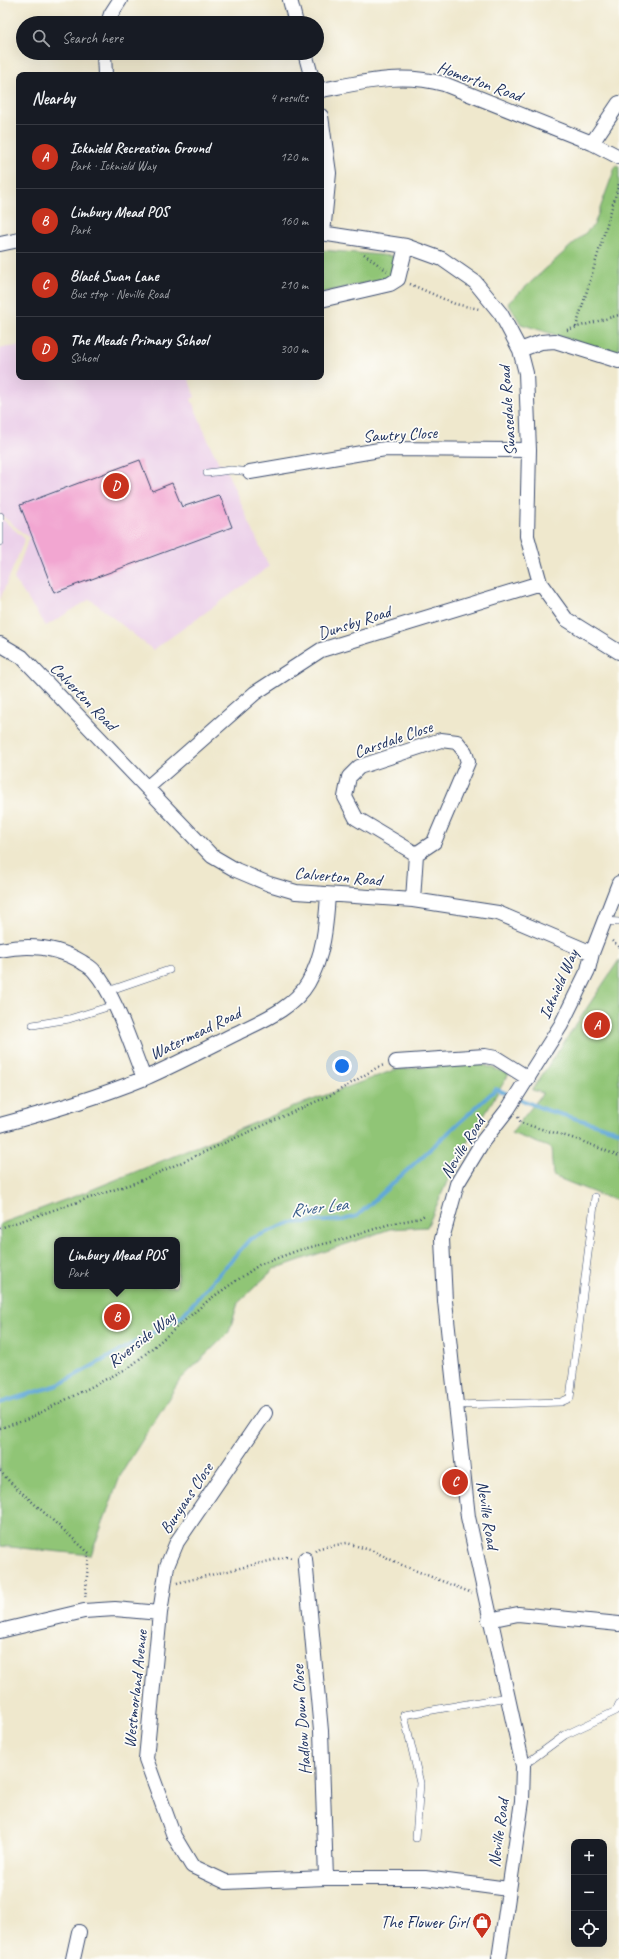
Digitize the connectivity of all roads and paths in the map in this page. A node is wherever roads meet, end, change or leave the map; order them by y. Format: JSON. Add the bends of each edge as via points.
{"nodes":[{"id":1,"x":120,"y":0,"type":"edge"},
{"id":2,"x":290,"y":0,"type":"edge"},
{"id":3,"x":110,"y":16,"type":"edge"},
{"id":4,"x":294,"y":16,"type":"edge"},
{"id":5,"x":104,"y":60,"type":"edge"},
{"id":6,"x":307,"y":60,"type":"edge"},
{"id":7,"x":105,"y":72,"type":"edge"},
{"id":8,"x":310,"y":72,"type":"edge"},
{"id":9,"x":324,"y":89,"type":"edge"},
{"id":10,"x":619,"y":103,"type":"edge"},
{"id":11,"x":324,"y":137,"type":"edge"},
{"id":12,"x":592,"y":143,"type":"junction"},
{"id":13,"x":619,"y":157,"type":"edge"},
{"id":14,"x":619,"y":184,"type":"edge"},
{"id":15,"x":324,"y":216,"type":"edge"},
{"id":16,"x":324,"y":233,"type":"edge"},
{"id":17,"x":16,"y":241,"type":"edge"},
{"id":18,"x":0,"y":244,"type":"edge"},
{"id":19,"x":406,"y":246,"type":"junction"},
{"id":20,"x":360,"y":251,"type":"dead end"},
{"id":21,"x":398,"y":279,"type":"junction"},
{"id":22,"x":324,"y":299,"type":"edge"},
{"id":23,"x":501,"y":314,"type":"junction"},
{"id":24,"x":619,"y":315,"type":"edge"},
{"id":25,"x":576,"y":327,"type":"junction"},
{"id":26,"x":555,"y":341,"type":"junction"},
{"id":27,"x":520,"y":350,"type":"junction"},
{"id":28,"x":619,"y":361,"type":"edge"},
{"id":29,"x":529,"y":450,"type":"junction"},
{"id":30,"x":250,"y":472,"type":"joint"},
{"id":31,"x":207,"y":473,"type":"dead end"},
{"id":32,"x":0,"y":516,"type":"edge"},
{"id":33,"x":0,"y":542,"type":"edge"},
{"id":34,"x":540,"y":583,"type":"junction"},
{"id":35,"x":0,"y":644,"type":"edge"},
{"id":36,"x":619,"y":652,"type":"edge"},
{"id":37,"x":148,"y":787,"type":"junction"},
{"id":38,"x":416,"y":854,"type":"junction"},
{"id":39,"x":619,"y":883,"type":"edge"},
{"id":40,"x":328,"y":895,"type":"junction"},
{"id":41,"x":413,"y":900,"type":"junction"},
{"id":42,"x":605,"y":921,"type":"junction"},
{"id":43,"x":619,"y":922,"type":"edge"},
{"id":44,"x":0,"y":950,"type":"edge"},
{"id":45,"x":592,"y":953,"type":"junction"},
{"id":46,"x":169,"y":970,"type":"dead end"},
{"id":47,"x":108,"y":991,"type":"junction"},
{"id":48,"x":114,"y":1005,"type":"junction"},
{"id":49,"x":33,"y":1025,"type":"dead end"},
{"id":50,"x":396,"y":1062,"type":"joint"},
{"id":51,"x":144,"y":1078,"type":"junction"},
{"id":52,"x":528,"y":1078,"type":"junction"},
{"id":53,"x":518,"y":1092,"type":"joint"},
{"id":54,"x":512,"y":1112,"type":"junction"},
{"id":55,"x":0,"y":1125,"type":"edge"},
{"id":56,"x":619,"y":1156,"type":"edge"},
{"id":57,"x":595,"y":1197,"type":"dead end"},
{"id":58,"x":426,"y":1214,"type":"dead end"},
{"id":59,"x":0,"y":1228,"type":"edge"},
{"id":60,"x":456,"y":1405,"type":"junction"},
{"id":61,"x":266,"y":1413,"type":"dead end"},
{"id":62,"x":0,"y":1428,"type":"edge"},
{"id":63,"x":0,"y":1471,"type":"edge"},
{"id":64,"x":306,"y":1559,"type":"dead end"},
{"id":65,"x":84,"y":1610,"type":"junction"},
{"id":66,"x":160,"y":1613,"type":"junction"},
{"id":67,"x":489,"y":1620,"type":"junction"},
{"id":68,"x":619,"y":1624,"type":"edge"},
{"id":69,"x":0,"y":1632,"type":"edge"},
{"id":70,"x":507,"y":1697,"type":"junction"},
{"id":71,"x":619,"y":1704,"type":"edge"},
{"id":72,"x":523,"y":1766,"type":"junction"},
{"id":73,"x":416,"y":1838,"type":"dead end"},
{"id":74,"x":326,"y":1878,"type":"junction"},
{"id":75,"x":508,"y":1888,"type":"junction"},
{"id":76,"x":79,"y":1932,"type":"dead end"},
{"id":77,"x":73,"y":1959,"type":"edge"},
{"id":78,"x":499,"y":1959,"type":"edge"}],
"edges":[{"from":1,"to":3,"type":"street"},
{"from":2,"to":4,"type":"street"},
{"from":5,"to":7,"type":"street"},
{"from":6,"to":8,"type":"street"},
{"from":9,"to":12,"type":"street","name":"Homerton Road","via":[[384,78],[430,80]]},
{"from":10,"to":12,"type":"street"},
{"from":11,"to":15,"type":"street","via":[[329,173]]},
{"from":12,"to":13,"type":"street","name":"Homerton Road"},
{"from":14,"to":25,"type":"path"},
{"from":16,"to":19,"type":"street","name":"Swasedale Road"},
{"from":17,"to":18,"type":"street"},
{"from":19,"to":21,"type":"street"},
{"from":19,"to":23,"type":"street","name":"Swasedale Road","via":[[442,259],[475,282]]},
{"from":20,"to":21,"type":"path"},
{"from":21,"to":22,"type":"street","via":[[390,284]]},
{"from":21,"to":23,"type":"path","via":[[455,304]]},
{"from":23,"to":27,"type":"street","name":"Swasedale Road"},
{"from":24,"to":25,"type":"path"},
{"from":25,"to":26,"type":"path","via":[[556,333]]},
{"from":26,"to":27,"type":"street","via":[[541,342]]},
{"from":26,"to":28,"type":"street"},
{"from":27,"to":29,"type":"street","name":"Swasedale Road","via":[[526,373]]},
{"from":29,"to":30,"type":"street","name":"Sawtry Close","via":[[385,449]]},
{"from":29,"to":34,"type":"street","name":"Swasedale Road","via":[[527,536]]},
{"from":30,"to":31,"type":"lane","via":[[231,470]]},
{"from":32,"to":33,"type":"lane"},
{"from":34,"to":36,"type":"street","name":"Swasedale Road","via":[[566,619]]},
{"from":34,"to":37,"type":"street","name":"Dunsby Road","via":[[321,650],[255,694]]},
{"from":35,"to":37,"type":"street","name":"Calverton Road","via":[[22,657]]},
{"from":37,"to":40,"type":"street","name":"Calverton Road","via":[[212,856],[269,884],[296,892]]},
{"from":38,"to":38,"type":"street","name":"Carsdale Close","via":[[356,818],[345,797],[349,777],[359,767],[441,740],[457,742],[465,752],[468,762],[434,842]]},
{"from":38,"to":41,"type":"street"},
{"from":39,"to":42,"type":"street","name":"Icknield Way"},
{"from":40,"to":41,"type":"street","name":"Calverton Road"},
{"from":40,"to":51,"type":"street","name":"Watermead Road","via":[[326,928],[320,955],[308,983],[293,1002],[257,1023]]},
{"from":41,"to":45,"type":"street","name":"Calverton Road","via":[[498,914]]},
{"from":42,"to":43,"type":"lane"},
{"from":42,"to":45,"type":"street","name":"Icknield Way"},
{"from":44,"to":47,"type":"street","via":[[43,947],[70,955],[93,969]]},
{"from":45,"to":52,"type":"street","name":"Icknield Way","via":[[588,970],[561,1025]]},
{"from":46,"to":47,"type":"lane"},
{"from":47,"to":48,"type":"street"},
{"from":48,"to":49,"type":"lane","via":[[69,1019]]},
{"from":48,"to":51,"type":"street"},
{"from":50,"to":52,"type":"street","via":[[485,1056],[496,1058]]},
{"from":50,"to":59,"type":"path","via":[[378,1067],[333,1094],[140,1181]]},
{"from":51,"to":55,"type":"street","name":"Watermead Road","via":[[84,1100]]},
{"from":52,"to":53,"type":"street","name":"Icknield Way"},
{"from":53,"to":54,"type":"street","name":"Neville Road"},
{"from":54,"to":56,"type":"path","via":[[521,1123],[579,1140]]},
{"from":54,"to":60,"type":"street","name":"Neville Road","via":[[483,1141],[457,1184],[442,1239],[445,1301]]},
{"from":57,"to":60,"type":"lane","via":[[570,1398],[561,1402]]},
{"from":58,"to":62,"type":"path","name":"Riverside Way","via":[[420,1218],[299,1250],[259,1265],[210,1300],[130,1367],[26,1420]]},
{"from":60,"to":67,"type":"street","name":"Neville Road","via":[[468,1517]]},
{"from":61,"to":66,"type":"street","name":"Bunyans Close","via":[[177,1542],[167,1566]]},
{"from":63,"to":65,"type":"path","via":[[89,1553]]},
{"from":64,"to":74,"type":"street","name":"Hadlow Down Close","via":[[321,1731]]},
{"from":65,"to":66,"type":"street","name":"Westmorland Avenue","via":[[115,1609]]},
{"from":65,"to":69,"type":"street","name":"Westmorland Avenue"},
{"from":66,"to":74,"type":"street","name":"Westmorland Avenue","via":[[146,1759],[174,1836],[192,1866],[226,1882]]},
{"from":67,"to":68,"type":"street","via":[[518,1614]]},
{"from":67,"to":70,"type":"street","name":"Neville Road"},
{"from":70,"to":72,"type":"street","name":"Neville Road"},
{"from":70,"to":73,"type":"lane","via":[[404,1715],[420,1782]]},
{"from":71,"to":72,"type":"lane","via":[[616,1711],[565,1735]]},
{"from":72,"to":75,"type":"street","name":"Neville Road","via":[[522,1801]]},
{"from":74,"to":75,"type":"street","name":"Westmorland Avenue","via":[[425,1878]]},
{"from":75,"to":78,"type":"street","name":"Neville Road"},
{"from":76,"to":77,"type":"street"}]}
